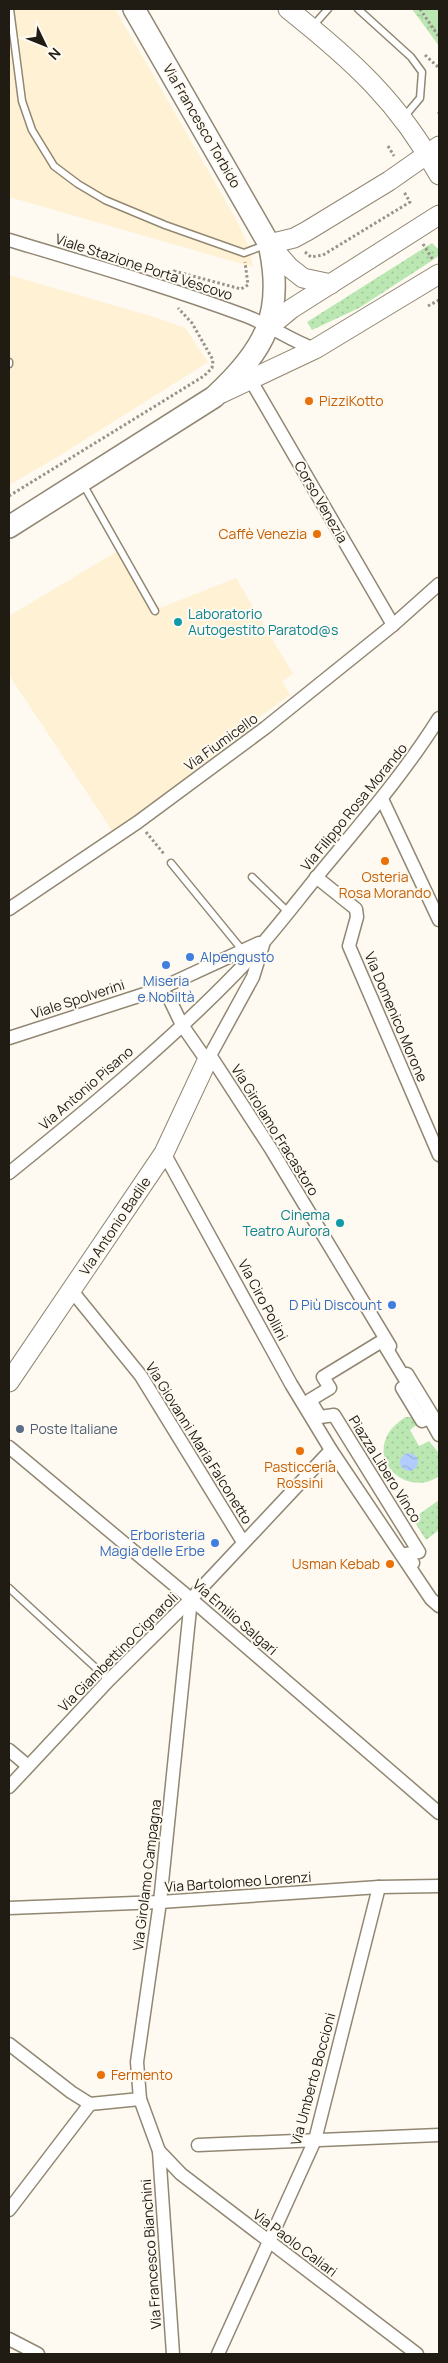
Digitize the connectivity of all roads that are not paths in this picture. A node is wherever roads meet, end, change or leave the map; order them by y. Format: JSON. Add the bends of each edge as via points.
{"nodes":[{"id":1,"x":10,"y":9,"type":"edge"},
{"id":2,"x":134,"y":9,"type":"edge"},
{"id":3,"x":288,"y":9,"type":"edge"},
{"id":4,"x":328,"y":9,"type":"edge"},
{"id":5,"x":358,"y":9,"type":"edge"},
{"id":6,"x":311,"y":28,"type":"junction"},
{"id":7,"x":403,"y":118,"type":"junction"},
{"id":8,"x":436,"y":163,"type":"edge"},
{"id":9,"x":439,"y":215,"type":"edge"},
{"id":10,"x":9,"y":240,"type":"edge"},
{"id":11,"x":269,"y":244,"type":"junction"},
{"id":12,"x":439,"y":274,"type":"edge"},
{"id":13,"x":331,"y":284,"type":"junction"},
{"id":14,"x":269,"y":327,"type":"junction"},
{"id":15,"x":315,"y":349,"type":"junction"},
{"id":16,"x":250,"y":379,"type":"junction"},
{"id":17,"x":214,"y":397,"type":"junction"},
{"id":18,"x":82,"y":480,"type":"junction"},
{"id":19,"x":9,"y":527,"type":"edge"},
{"id":20,"x":439,"y":584,"type":"edge"},
{"id":21,"x":155,"y":611,"type":"dead end"},
{"id":22,"x":392,"y":625,"type":"junction"},
{"id":23,"x":439,"y":718,"type":"edge"},
{"id":24,"x":382,"y":799,"type":"junction"},
{"id":25,"x":171,"y":863,"type":"road end"},
{"id":26,"x":252,"y":877,"type":"dead end"},
{"id":27,"x":316,"y":877,"type":"junction"},
{"id":28,"x":9,"y":909,"type":"edge"},
{"id":29,"x":289,"y":913,"type":"junction"},
{"id":30,"x":439,"y":920,"type":"edge"},
{"id":31,"x":264,"y":941,"type":"junction"},
{"id":32,"x":243,"y":951,"type":"junction"},
{"id":33,"x":157,"y":990,"type":"junction"},
{"id":34,"x":182,"y":1025,"type":"junction"},
{"id":35,"x":9,"y":1038,"type":"edge"},
{"id":36,"x":208,"y":1058,"type":"junction"},
{"id":37,"x":164,"y":1153,"type":"junction"},
{"id":38,"x":439,"y":1155,"type":"edge"},
{"id":39,"x":9,"y":1174,"type":"edge"},
{"id":40,"x":72,"y":1291,"type":"junction"},
{"id":41,"x":9,"y":1382,"type":"edge"},
{"id":42,"x":439,"y":1426,"type":"edge"},
{"id":43,"x":439,"y":1435,"type":"edge"},
{"id":44,"x":9,"y":1447,"type":"edge"},
{"id":45,"x":331,"y":1450,"type":"junction"},
{"id":46,"x":243,"y":1542,"type":"junction"},
{"id":47,"x":9,"y":1588,"type":"edge"},
{"id":48,"x":191,"y":1599,"type":"junction"},
{"id":49,"x":439,"y":1599,"type":"edge"},
{"id":50,"x":439,"y":1606,"type":"edge"},
{"id":51,"x":110,"y":1680,"type":"junction"},
{"id":52,"x":9,"y":1750,"type":"edge"},
{"id":53,"x":28,"y":1766,"type":"junction"},
{"id":54,"x":9,"y":1787,"type":"edge"},
{"id":55,"x":439,"y":1813,"type":"edge"},
{"id":56,"x":439,"y":1886,"type":"edge"},
{"id":57,"x":379,"y":1887,"type":"junction"},
{"id":58,"x":160,"y":1902,"type":"junction"},
{"id":59,"x":9,"y":1908,"type":"edge"},
{"id":60,"x":9,"y":2044,"type":"edge"},
{"id":61,"x":140,"y":2099,"type":"junction"},
{"id":62,"x":90,"y":2104,"type":"junction"},
{"id":63,"x":439,"y":2135,"type":"edge"},
{"id":64,"x":315,"y":2140,"type":"junction"},
{"id":65,"x":198,"y":2145,"type":"dead end"},
{"id":66,"x":159,"y":2151,"type":"junction"},
{"id":67,"x":9,"y":2210,"type":"edge"},
{"id":68,"x":268,"y":2242,"type":"junction"},
{"id":69,"x":9,"y":2338,"type":"edge"},
{"id":70,"x":38,"y":2354,"type":"edge"},
{"id":71,"x":173,"y":2354,"type":"edge"},
{"id":72,"x":218,"y":2354,"type":"edge"},
{"id":73,"x":417,"y":2354,"type":"edge"}],
"edges":[{"from":1,"to":11,"type":"lane","via":[[22,101],[32,130],[54,166],[105,200],[165,225],[244,253]]},
{"from":2,"to":11,"type":"main road","name":"Via Francesco Torbido"},
{"from":3,"to":6,"type":"main road"},
{"from":4,"to":6,"type":"lane"},
{"from":5,"to":7,"type":"lane","via":[[411,57],[422,72],[420,98]]},
{"from":6,"to":7,"type":"main road","via":[[369,78]]},
{"from":7,"to":8,"type":"main road"},
{"from":8,"to":11,"type":"main road","via":[[294,238]]},
{"from":9,"to":13,"type":"main road"},
{"from":10,"to":14,"type":"street","name":"Viale Stazione Porta Vescovo","via":[[170,288]]},
{"from":11,"to":13,"type":"main road","name":"Via Francesco Torbido","via":[[303,278]]},
{"from":11,"to":14,"type":"main road","name":"Via Francesco Torbido","via":[[275,272]]},
{"from":12,"to":15,"type":"main road"},
{"from":13,"to":14,"type":"main road"},
{"from":14,"to":15,"type":"street"},
{"from":14,"to":16,"type":"street"},
{"from":14,"to":17,"type":"main road","via":[[252,358]]},
{"from":15,"to":16,"type":"main road"},
{"from":16,"to":17,"type":"main road"},
{"from":16,"to":22,"type":"street","name":"Corso Venezia"},
{"from":17,"to":18,"type":"main road"},
{"from":18,"to":19,"type":"main road"},
{"from":18,"to":21,"type":"lane"},
{"from":20,"to":22,"type":"street","name":"Via Fiumicello"},
{"from":22,"to":28,"type":"street","name":"Via Fiumicello","via":[[141,825]]},
{"from":23,"to":24,"type":"street","name":"Via Filippo Rosa Morando"},
{"from":24,"to":27,"type":"street","name":"Via Filippo Rosa Morando"},
{"from":24,"to":30,"type":"street"},
{"from":25,"to":32,"type":"lane"},
{"from":26,"to":29,"type":"lane"},
{"from":27,"to":29,"type":"street","name":"Via Filippo Rosa Morando"},
{"from":27,"to":38,"type":"street","name":"Via Domenico Morone","via":[[356,909],[349,946]]},
{"from":29,"to":31,"type":"street","name":"Via Filippo Rosa Morando"},
{"from":31,"to":32,"type":"street","name":"Via Filippo Rosa Morando"},
{"from":31,"to":34,"type":"street","name":"Via Filippo Rosa Morando"},
{"from":31,"to":36,"type":"street","name":"Via Filippo Rosa Morando","via":[[253,977]]},
{"from":32,"to":33,"type":"street","name":"Via Filippo Rosa Morando"},
{"from":33,"to":34,"type":"street","via":[[169,998]]},
{"from":33,"to":35,"type":"street","name":"Viale Spolverini"},
{"from":34,"to":36,"type":"street"},
{"from":34,"to":39,"type":"street","name":"Via Antonio Pisano"},
{"from":36,"to":37,"type":"main road","name":"Via Antonio Badile"},
{"from":36,"to":42,"type":"street","name":"Via Girolamo Fracastoro","via":[[271,1149]]},
{"from":37,"to":40,"type":"main road","name":"Via Antonio Badile"},
{"from":37,"to":45,"type":"street","name":"Via Ciro Pollini","via":[[291,1384]]},
{"from":40,"to":41,"type":"main road","name":"Via Antonio Badile"},
{"from":40,"to":46,"type":"street","name":"Via Giovanni Maria Falconetto","via":[[141,1376]]},
{"from":43,"to":49,"type":"street","name":"Piazza Libero Vinco","via":[[429,1417],[422,1421],[402,1388],[408,1384],[382,1341],[323,1377],[330,1388],[310,1400],[320,1417],[334,1415],[419,1552],[406,1554]]},
{"from":44,"to":48,"type":"street","name":"Via Emilio Salgari"},
{"from":45,"to":46,"type":"street","name":"Via Giambettino Cignaroli"},
{"from":45,"to":50,"type":"street","via":[[431,1599]]},
{"from":46,"to":48,"type":"street","name":"Via Giambettino Cignaroli"},
{"from":47,"to":51,"type":"lane"},
{"from":48,"to":51,"type":"street","name":"Via Giambettino Cignaroli"},
{"from":48,"to":55,"type":"street","name":"Via Emilio Salgari"},
{"from":48,"to":58,"type":"street","name":"Via Girolamo Campagna"},
{"from":51,"to":53,"type":"street","name":"Via Giambettino Cignaroli"},
{"from":52,"to":53,"type":"street"},
{"from":53,"to":54,"type":"street","name":"Via Giambettino Cignaroli"},
{"from":56,"to":57,"type":"street","name":"Via Bartolomeo Lorenzi"},
{"from":57,"to":58,"type":"street","name":"Via Bartolomeo Lorenzi"},
{"from":57,"to":64,"type":"street","name":"Via Umberto Boccioni"},
{"from":58,"to":59,"type":"street","name":"Via Bartolomeo Lorenzi"},
{"from":58,"to":61,"type":"street","name":"Via Girolamo Campagna","via":[[137,2062]]},
{"from":60,"to":62,"type":"street"},
{"from":61,"to":62,"type":"street"},
{"from":61,"to":66,"type":"street","name":"Via Girolamo Campagna"},
{"from":62,"to":67,"type":"street"},
{"from":63,"to":64,"type":"street"},
{"from":64,"to":65,"type":"street"},
{"from":64,"to":68,"type":"street","name":"Via Umberto Boccioni"},
{"from":66,"to":68,"type":"street","name":"Via Paolo Caliari","via":[[181,2174]]},
{"from":66,"to":71,"type":"street","name":"Via Francesco Bianchini"},
{"from":68,"to":72,"type":"street","name":"Via Umberto Boccioni"},
{"from":68,"to":73,"type":"street","name":"Via Paolo Caliari"},
{"from":69,"to":70,"type":"street"}]}
